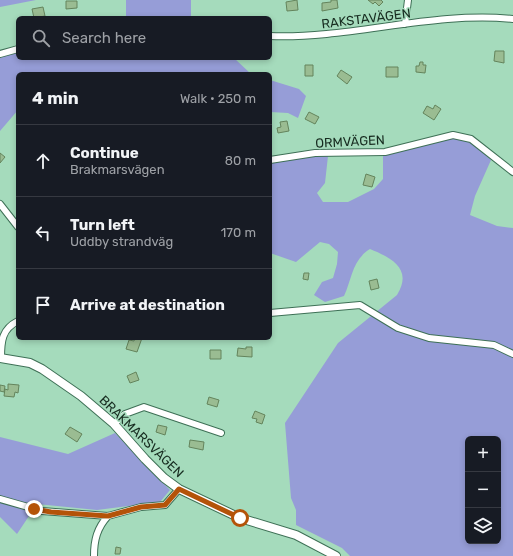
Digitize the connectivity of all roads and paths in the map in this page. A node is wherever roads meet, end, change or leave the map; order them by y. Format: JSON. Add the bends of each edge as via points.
{"nodes":[{"id":1,"x":408,"y":0,"type":"edge"},
{"id":2,"x":513,"y":19,"type":"edge"},
{"id":3,"x":405,"y":24,"type":"junction"},
{"id":4,"x":272,"y":36,"type":"edge"},
{"id":5,"x":16,"y":50,"type":"edge"},
{"id":6,"x":0,"y":54,"type":"edge"},
{"id":7,"x":272,"y":160,"type":"edge"},
{"id":8,"x":513,"y":172,"type":"edge"},
{"id":9,"x":0,"y":204,"type":"edge"},
{"id":10,"x":16,"y":224,"type":"edge"},
{"id":11,"x":272,"y":313,"type":"edge"},
{"id":12,"x":16,"y":322,"type":"edge"},
{"id":13,"x":513,"y":354,"type":"edge"},
{"id":14,"x":1,"y":358,"type":"edge"},
{"id":15,"x":114,"y":424,"type":"junction"},
{"id":16,"x":221,"y":433,"type":"dead end"},
{"id":17,"x":179,"y":489,"type":"junction"},
{"id":18,"x":0,"y":500,"type":"edge"},
{"id":19,"x":108,"y":516,"type":"junction"},
{"id":20,"x":94,"y":556,"type":"edge"},
{"id":21,"x":336,"y":556,"type":"edge"}],
"edges":[{"from":1,"to":3,"type":"street"},
{"from":2,"to":3,"type":"street","name":"RAKSTAVÄGEN","via":[[488,17]]},
{"from":3,"to":4,"type":"street","name":"RAKSTAVÄGEN","via":[[331,34]]},
{"from":5,"to":6,"type":"street"},
{"from":7,"to":8,"type":"street","name":"ORMVÄGEN","via":[[315,153],[385,152],[453,135],[471,139]]},
{"from":9,"to":10,"type":"street"},
{"from":11,"to":13,"type":"street","via":[[360,305],[398,328],[429,338],[494,345]]},
{"from":12,"to":14,"type":"street","via":[[3,334]]},
{"from":14,"to":15,"type":"street","name":"BRAKMARSVÄGEN","via":[[30,363],[42,369],[81,396]]},
{"from":15,"to":16,"type":"street","via":[[125,414],[144,407]]},
{"from":15,"to":17,"type":"street","name":"BRAKMARSVÄGEN","via":[[164,478]]},
{"from":17,"to":19,"type":"street","via":[[165,505],[141,507]]},
{"from":17,"to":21,"type":"street","name":"BRAKMARSVÄGEN","via":[[240,518],[296,535]]},
{"from":18,"to":19,"type":"street","via":[[42,511]]},
{"from":19,"to":20,"type":"street","via":[[95,535]]}]}
